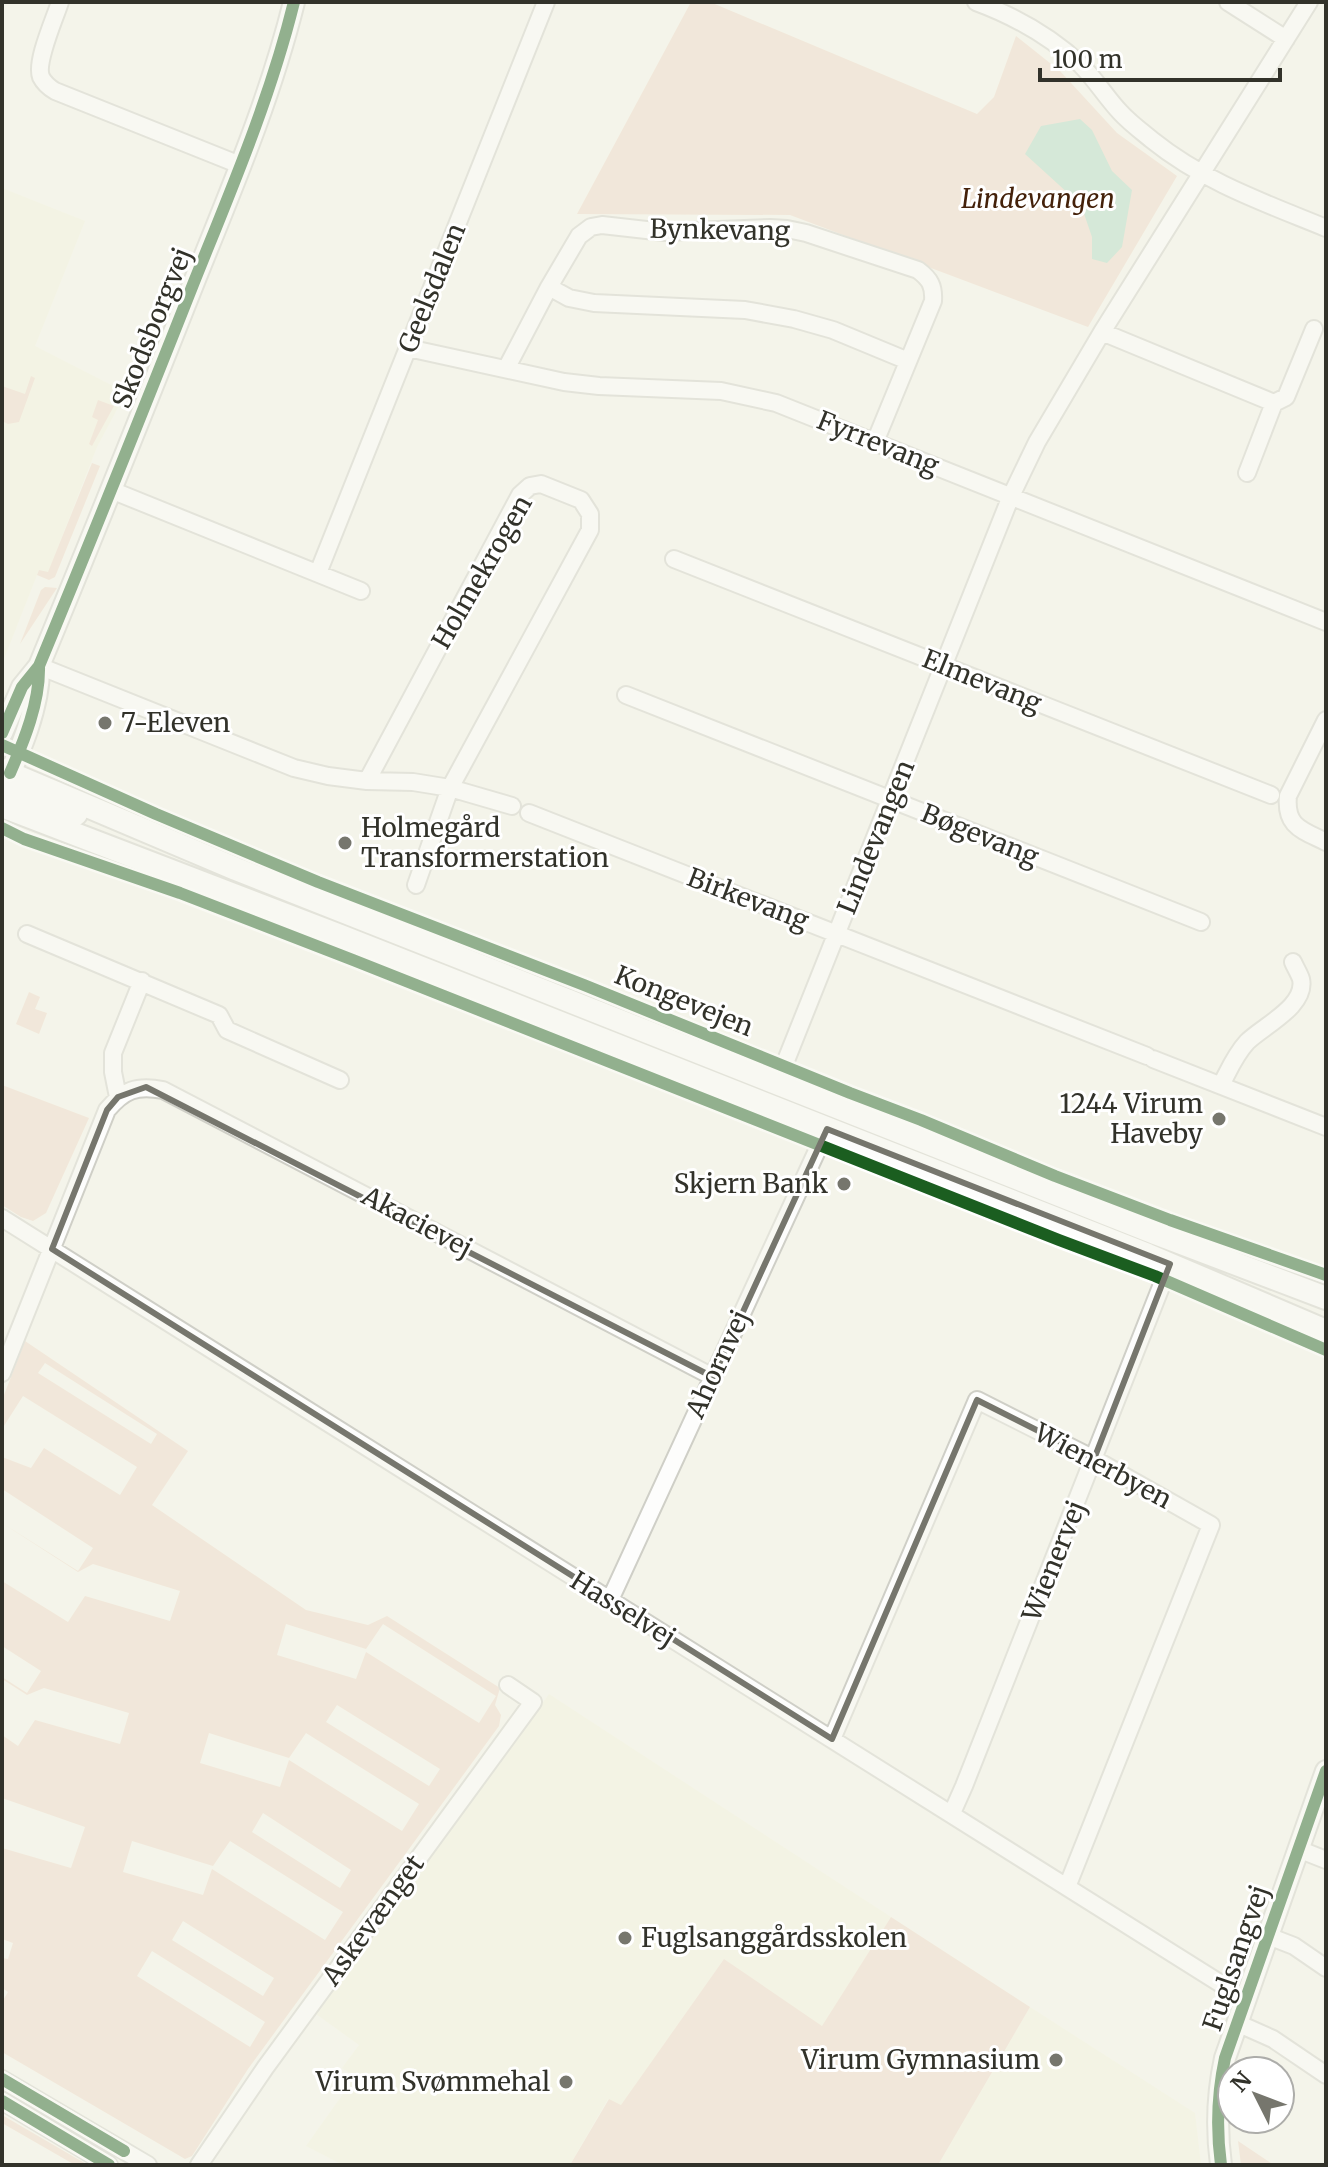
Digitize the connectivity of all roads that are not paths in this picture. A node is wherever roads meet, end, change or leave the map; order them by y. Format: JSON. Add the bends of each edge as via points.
{"nodes":[{"id":1,"x":60,"y":2,"type":"edge"},
{"id":2,"x":294,"y":2,"type":"edge"},
{"id":3,"x":546,"y":2,"type":"edge"},
{"id":4,"x":976,"y":2,"type":"edge"},
{"id":5,"x":1228,"y":2,"type":"edge"},
{"id":6,"x":1309,"y":2,"type":"edge"},
{"id":7,"x":1004,"y":7,"type":"edge"},
{"id":8,"x":1286,"y":39,"type":"junction"},
{"id":9,"x":240,"y":165,"type":"junction"},
{"id":10,"x":1202,"y":175,"type":"junction"},
{"id":11,"x":1326,"y":228,"type":"edge"},
{"id":12,"x":549,"y":287,"type":"junction"},
{"id":13,"x":1314,"y":329,"type":"dead end"},
{"id":14,"x":1102,"y":332,"type":"junction"},
{"id":15,"x":408,"y":348,"type":"junction"},
{"id":16,"x":908,"y":361,"type":"junction"},
{"id":17,"x":506,"y":369,"type":"junction"},
{"id":18,"x":1274,"y":403,"type":"junction"},
{"id":19,"x":875,"y":442,"type":"junction"},
{"id":20,"x":1247,"y":473,"type":"dead end"},
{"id":21,"x":111,"y":490,"type":"junction"},
{"id":22,"x":1011,"y":496,"type":"junction"},
{"id":23,"x":674,"y":559,"type":"dead end"},
{"id":24,"x":318,"y":573,"type":"junction"},
{"id":25,"x":361,"y":591,"type":"dead end"},
{"id":26,"x":1326,"y":622,"type":"edge"},
{"id":27,"x":39,"y":666,"type":"junction"},
{"id":28,"x":943,"y":666,"type":"junction"},
{"id":29,"x":626,"y":695,"type":"dead end"},
{"id":30,"x":1326,"y":720,"type":"edge"},
{"id":31,"x":2,"y":733,"type":"edge"},
{"id":32,"x":367,"y":781,"type":"junction"},
{"id":33,"x":3,"y":782,"type":"edge"},
{"id":34,"x":450,"y":788,"type":"junction"},
{"id":35,"x":1271,"y":795,"type":"dead end"},
{"id":36,"x":890,"y":800,"type":"junction"},
{"id":37,"x":2,"y":806,"type":"edge"},
{"id":38,"x":512,"y":806,"type":"dead end"},
{"id":39,"x":529,"y":813,"type":"dead end"},
{"id":40,"x":1326,"y":842,"type":"edge"},
{"id":41,"x":416,"y":885,"type":"dead end"},
{"id":42,"x":1201,"y":922,"type":"dead end"},
{"id":43,"x":27,"y":934,"type":"dead end"},
{"id":44,"x":837,"y":934,"type":"junction"},
{"id":45,"x":1293,"y":962,"type":"dead end"},
{"id":46,"x":142,"y":981,"type":"junction"},
{"id":47,"x":340,"y":1080,"type":"dead end"},
{"id":48,"x":777,"y":1083,"type":"junction"},
{"id":49,"x":1221,"y":1085,"type":"junction"},
{"id":50,"x":118,"y":1097,"type":"junction"},
{"id":51,"x":1326,"y":1127,"type":"edge"},
{"id":52,"x":827,"y":1129,"type":"junction"},
{"id":53,"x":2,"y":1218,"type":"edge"},
{"id":54,"x":52,"y":1249,"type":"junction"},
{"id":55,"x":1170,"y":1264,"type":"junction"},
{"id":56,"x":1326,"y":1298,"type":"edge"},
{"id":57,"x":1326,"y":1331,"type":"edge"},
{"id":58,"x":2,"y":1373,"type":"edge"},
{"id":59,"x":713,"y":1377,"type":"junction"},
{"id":60,"x":1094,"y":1459,"type":"junction"},
{"id":61,"x":610,"y":1600,"type":"junction"},
{"id":62,"x":508,"y":1685,"type":"dead end"},
{"id":63,"x":832,"y":1739,"type":"junction"},
{"id":64,"x":1326,"y":1771,"type":"edge"},
{"id":65,"x":952,"y":1813,"type":"junction"},
{"id":66,"x":1298,"y":1849,"type":"junction"},
{"id":67,"x":1326,"y":1860,"type":"edge"},
{"id":68,"x":1067,"y":1887,"type":"junction"},
{"id":69,"x":1268,"y":1936,"type":"junction"},
{"id":70,"x":1326,"y":1968,"type":"edge"},
{"id":71,"x":1245,"y":1999,"type":"junction"},
{"id":72,"x":1237,"y":2023,"type":"junction"},
{"id":73,"x":1326,"y":2075,"type":"edge"},
{"id":74,"x":2,"y":2079,"type":"edge"},
{"id":75,"x":2,"y":2101,"type":"edge"},
{"id":76,"x":109,"y":2165,"type":"edge"},
{"id":77,"x":148,"y":2165,"type":"edge"},
{"id":78,"x":199,"y":2165,"type":"edge"},
{"id":79,"x":1221,"y":2165,"type":"edge"}],
"edges":[{"from":1,"to":9,"type":"street","via":[[40,62],[41,78],[50,87]]},
{"from":2,"to":9,"type":"street","name":"Skodsborgvej"},
{"from":3,"to":15,"type":"street","name":"Geelsdalen"},
{"from":4,"to":7,"type":"street"},
{"from":5,"to":8,"type":"street"},
{"from":6,"to":8,"type":"street","name":"Lindevangen"},
{"from":7,"to":10,"type":"street","via":[[1081,65],[1154,142]]},
{"from":8,"to":10,"type":"street","name":"Lindevangen"},
{"from":9,"to":21,"type":"street","name":"Skodsborgvej"},
{"from":10,"to":11,"type":"street"},
{"from":10,"to":14,"type":"street","name":"Lindevangen"},
{"from":12,"to":16,"type":"street","via":[[594,303],[745,310],[794,319]]},
{"from":12,"to":16,"type":"street","name":"Bynkevang","via":[[579,236],[591,227],[806,233],[927,277],[934,288],[933,301]]},
{"from":12,"to":17,"type":"street","name":"Bynkevang"},
{"from":13,"to":18,"type":"street","via":[[1286,397]]},
{"from":14,"to":18,"type":"street"},
{"from":14,"to":22,"type":"street","name":"Lindevangen"},
{"from":15,"to":17,"type":"street","name":"Fyrrevang"},
{"from":15,"to":24,"type":"street","name":"Geelsdalen"},
{"from":16,"to":19,"type":"street","name":"Bynkevang"},
{"from":17,"to":19,"type":"street","name":"Fyrrevang","via":[[599,386],[721,391],[776,403]]},
{"from":18,"to":20,"type":"street"},
{"from":19,"to":22,"type":"street","name":"Fyrrevang"},
{"from":21,"to":24,"type":"street"},
{"from":21,"to":27,"type":"street","name":"Skodsborgvej"},
{"from":22,"to":26,"type":"street","name":"Fyrrevang"},
{"from":22,"to":28,"type":"street","name":"Lindevangen"},
{"from":23,"to":28,"type":"street","name":"Elmevang"},
{"from":24,"to":25,"type":"street"},
{"from":27,"to":31,"type":"street","name":"Skodsborgvej","via":[[22,687]]},
{"from":27,"to":32,"type":"street","via":[[294,768]]},
{"from":27,"to":33,"type":"street","name":"Skodsborgvej","via":[[23,743]]},
{"from":28,"to":35,"type":"street","name":"Elmevang"},
{"from":28,"to":36,"type":"street","name":"Lindevangen"},
{"from":29,"to":36,"type":"street","name":"Bøgevang"},
{"from":30,"to":40,"type":"street","via":[[1287,808],[1296,827]]},
{"from":32,"to":34,"type":"street"},
{"from":32,"to":34,"type":"street","name":"Holmekrogen","via":[[520,495],[541,484],[581,500],[590,514],[590,530]]},
{"from":33,"to":48,"type":"main road","name":"Kongevejen","via":[[170,841]]},
{"from":34,"to":38,"type":"street"},
{"from":34,"to":41,"type":"street","name":"Holmekrogen"},
{"from":36,"to":42,"type":"street","name":"Bøgevang"},
{"from":36,"to":44,"type":"street","name":"Lindevangen"},
{"from":37,"to":52,"type":"main road"},
{"from":39,"to":44,"type":"street","name":"Birkevang"},
{"from":43,"to":46,"type":"street"},
{"from":44,"to":48,"type":"street","name":"Lindevangen"},
{"from":44,"to":49,"type":"street","name":"Birkevang"},
{"from":45,"to":49,"type":"street","via":[[1300,994],[1239,1051]]},
{"from":46,"to":47,"type":"street","via":[[219,1015],[227,1030]]},
{"from":46,"to":50,"type":"street","via":[[113,1053]]},
{"from":48,"to":56,"type":"main road","name":"Kongevejen"},
{"from":49,"to":51,"type":"street","name":"Birkevang"},
{"from":50,"to":54,"type":"street","via":[[107,1110]]},
{"from":50,"to":59,"type":"street","name":"Akacievej","via":[[132,1089],[163,1090]]},
{"from":52,"to":55,"type":"main road"},
{"from":52,"to":59,"type":"street","name":"Ahornvej"},
{"from":53,"to":54,"type":"street","name":"Hasselvej"},
{"from":54,"to":58,"type":"street"},
{"from":54,"to":61,"type":"street","name":"Hasselvej"},
{"from":55,"to":57,"type":"main road"},
{"from":55,"to":60,"type":"street","name":"Wienervej"},
{"from":59,"to":61,"type":"street","name":"Ahornvej"},
{"from":60,"to":63,"type":"street","name":"Wienerbyen","via":[[977,1400]]},
{"from":60,"to":65,"type":"street","name":"Wienervej"},
{"from":60,"to":68,"type":"street","name":"Wienerbyen","via":[[1211,1525]]},
{"from":61,"to":63,"type":"street","name":"Hasselvej"},
{"from":62,"to":78,"type":"street","name":"Askevænget","via":[[533,1702]]},
{"from":63,"to":65,"type":"street","name":"Hasselvej"},
{"from":64,"to":66,"type":"street","name":"Fuglsangvej"},
{"from":65,"to":68,"type":"street","name":"Hasselvej"},
{"from":66,"to":67,"type":"street"},
{"from":66,"to":69,"type":"street","name":"Fuglsangvej"},
{"from":68,"to":71,"type":"street","name":"Hasselvej"},
{"from":69,"to":70,"type":"street"},
{"from":69,"to":71,"type":"street","name":"Fuglsangvej"},
{"from":71,"to":72,"type":"street","name":"Fuglsangvej"},
{"from":72,"to":73,"type":"street","via":[[1273,2039]]},
{"from":72,"to":79,"type":"street","name":"Fuglsangvej","via":[[1219,2086]]},
{"from":74,"to":77,"type":"street"},
{"from":75,"to":76,"type":"street"}]}
